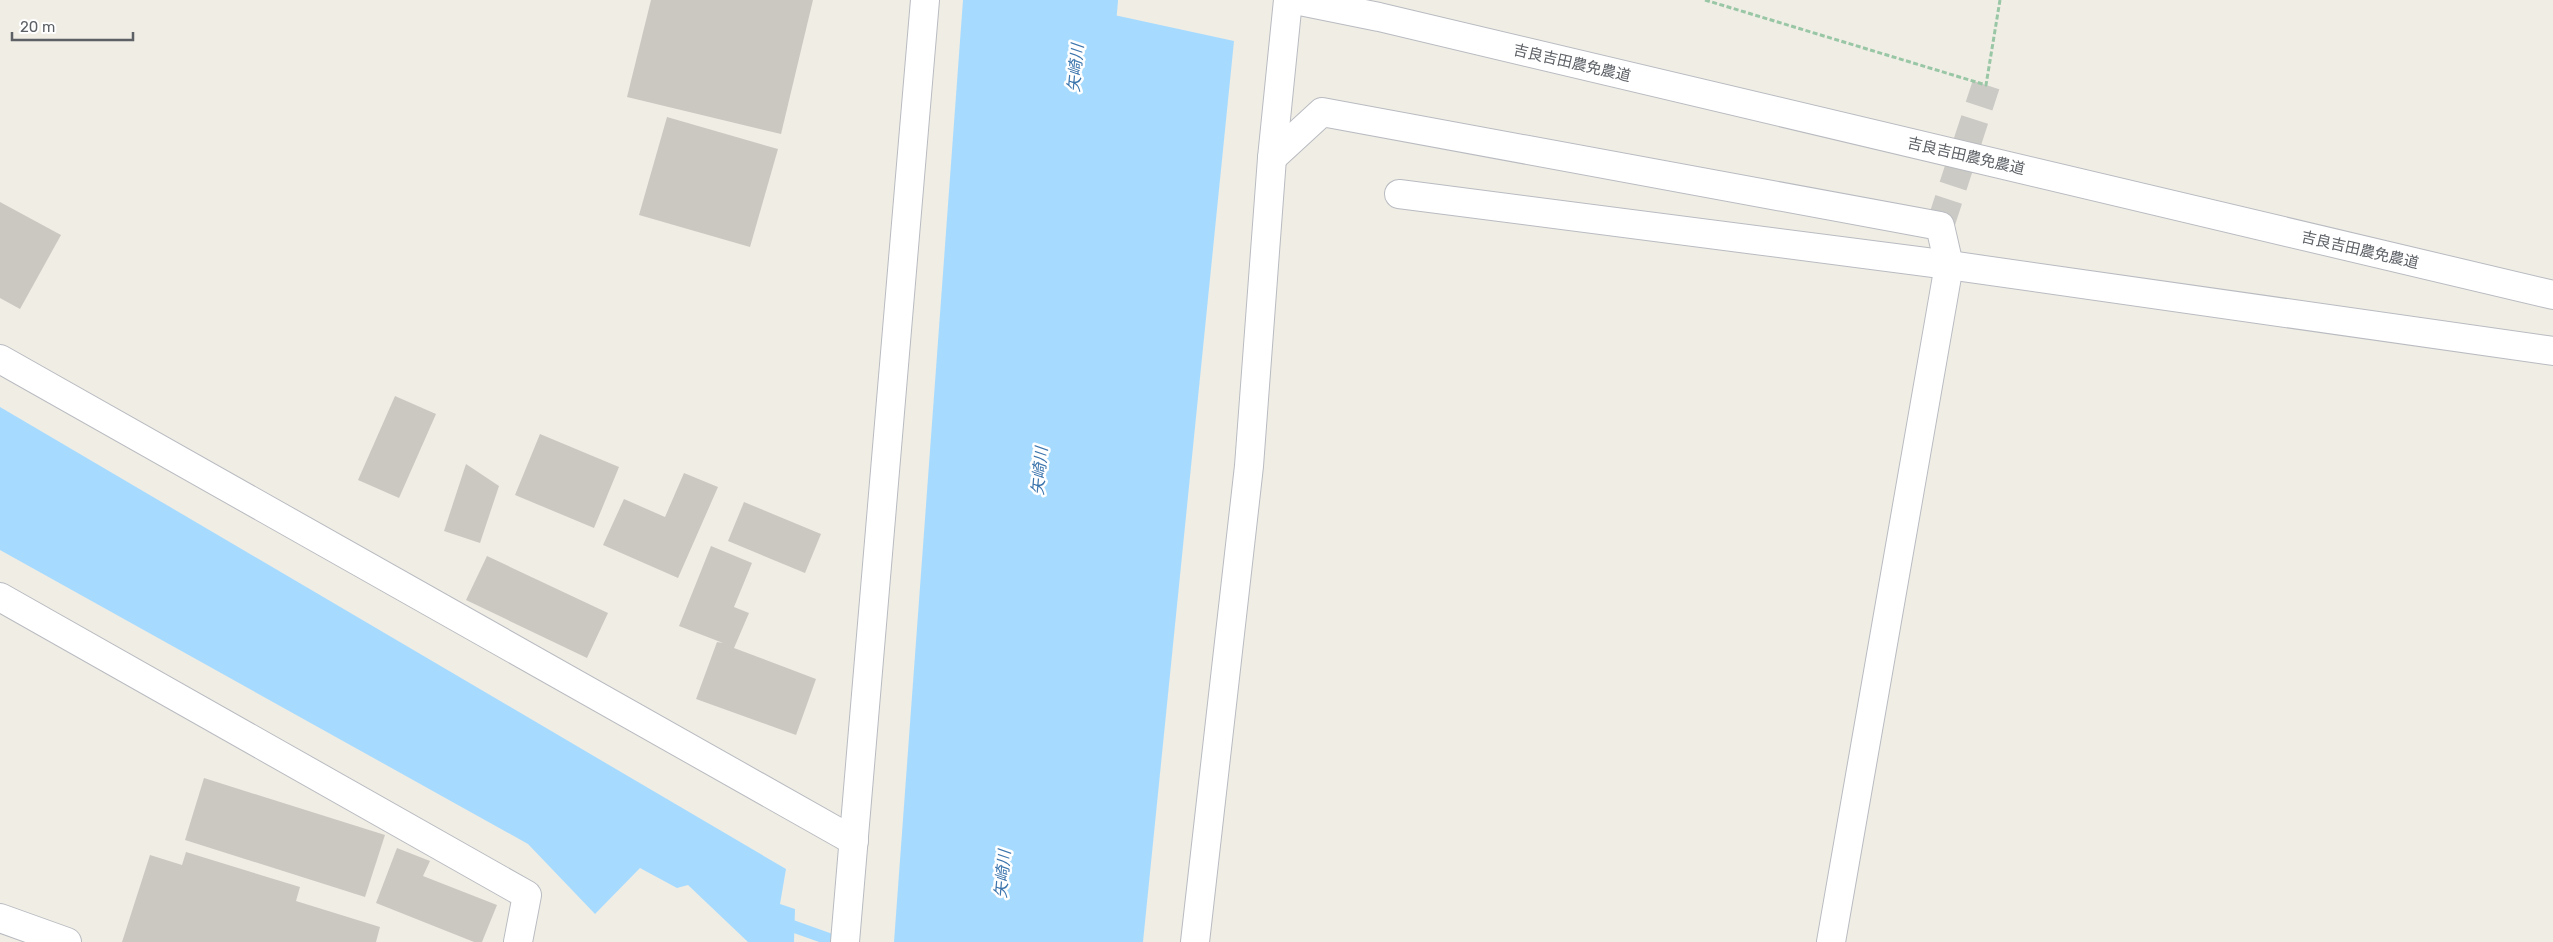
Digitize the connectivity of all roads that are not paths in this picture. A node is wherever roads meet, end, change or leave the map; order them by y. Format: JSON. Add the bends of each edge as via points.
{"nodes":[{"id":1,"x":925,"y":0,"type":"edge"},
{"id":2,"x":1288,"y":0,"type":"edge"},
{"id":3,"x":1295,"y":0,"type":"edge"},
{"id":4,"x":1272,"y":158,"type":"junction"},
{"id":5,"x":1399,"y":194,"type":"dead end"},
{"id":6,"x":1950,"y":265,"type":"junction"},
{"id":7,"x":2553,"y":295,"type":"edge"},
{"id":8,"x":2553,"y":351,"type":"edge"},
{"id":9,"x":0,"y":359,"type":"edge"},
{"id":10,"x":0,"y":597,"type":"edge"},
{"id":11,"x":854,"y":841,"type":"junction"},
{"id":12,"x":0,"y":918,"type":"edge"},
{"id":13,"x":67,"y":942,"type":"edge"},
{"id":14,"x":518,"y":942,"type":"edge"},
{"id":15,"x":845,"y":942,"type":"edge"},
{"id":16,"x":1195,"y":942,"type":"edge"},
{"id":17,"x":1831,"y":942,"type":"edge"}],
"edges":[{"from":1,"to":11,"type":"street"},
{"from":2,"to":4,"type":"street"},
{"from":3,"to":7,"type":"street","name":"吉良吉田農免農道","via":[[1379,17]]},
{"from":4,"to":6,"type":"street","via":[[1322,112],[1940,226]]},
{"from":4,"to":16,"type":"street","via":[[1249,466]]},
{"from":5,"to":6,"type":"street"},
{"from":6,"to":8,"type":"street"},
{"from":6,"to":17,"type":"street"},
{"from":9,"to":11,"type":"street"},
{"from":10,"to":14,"type":"street","via":[[527,895]]},
{"from":11,"to":15,"type":"street"},
{"from":12,"to":13,"type":"street"}]}
